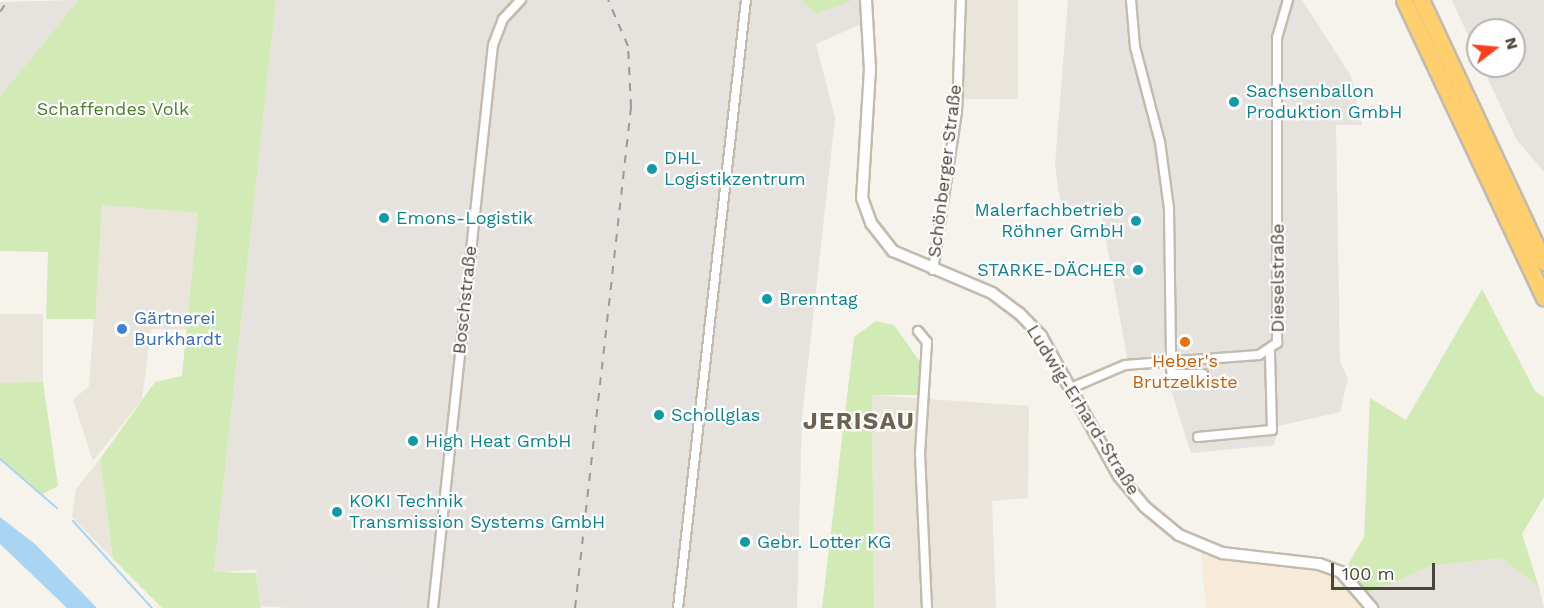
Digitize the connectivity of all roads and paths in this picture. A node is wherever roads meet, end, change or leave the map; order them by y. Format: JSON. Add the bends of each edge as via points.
{"nodes":[{"id":1,"x":520,"y":0,"type":"edge"},
{"id":2,"x":746,"y":0,"type":"edge"},
{"id":3,"x":866,"y":0,"type":"edge"},
{"id":4,"x":961,"y":0,"type":"edge"},
{"id":5,"x":1131,"y":0,"type":"edge"},
{"id":6,"x":1288,"y":0,"type":"edge"},
{"id":7,"x":1404,"y":0,"type":"edge"},
{"id":8,"x":1421,"y":0,"type":"edge"},
{"id":9,"x":1544,"y":262,"type":"edge"},
{"id":10,"x":933,"y":270,"type":"junction"},
{"id":11,"x":1544,"y":298,"type":"edge"},
{"id":12,"x":918,"y":331,"type":"dead end"},
{"id":13,"x":1270,"y":351,"type":"junction"},
{"id":14,"x":1170,"y":359,"type":"junction"},
{"id":15,"x":1203,"y":374,"type":"dead end"},
{"id":16,"x":1071,"y":388,"type":"junction"},
{"id":17,"x":1198,"y":437,"type":"dead end"},
{"id":18,"x":433,"y":608,"type":"edge"},
{"id":19,"x":678,"y":608,"type":"edge"},
{"id":20,"x":927,"y":608,"type":"edge"},
{"id":21,"x":1372,"y":608,"type":"edge"}],
"edges":[{"from":1,"to":18,"type":"street","name":"Boschstraße","via":[[503,19],[493,45]]},
{"from":2,"to":19,"type":"street"},
{"from":3,"to":10,"type":"street","name":"Ludwig-Erhard-Straße","via":[[870,69],[862,198],[872,224],[893,251]]},
{"from":4,"to":10,"type":"street","name":"Schönberger Straße","via":[[957,112]]},
{"from":5,"to":14,"type":"street","via":[[1135,47],[1160,142],[1169,209]]},
{"from":6,"to":13,"type":"street","name":"Dieselstraße","via":[[1277,38],[1279,333]]},
{"from":7,"to":11,"type":"highway"},
{"from":8,"to":9,"type":"highway"},
{"from":10,"to":16,"type":"street","name":"Ludwig-Erhard-Straße","via":[[992,293],[1019,313],[1041,336]]},
{"from":12,"to":20,"type":"street","via":[[927,342],[920,454]]},
{"from":13,"to":14,"type":"street","name":"Dieselstraße"},
{"from":13,"to":17,"type":"street","via":[[1272,430]]},
{"from":14,"to":15,"type":"street","via":[[1172,374]]},
{"from":14,"to":16,"type":"street","name":"Dieselstraße","via":[[1125,365]]},
{"from":16,"to":21,"type":"street","name":"Ludwig-Erhard-Straße","via":[[1119,476],[1145,507],[1179,535],[1222,553],[1318,564],[1341,572]]}]}
